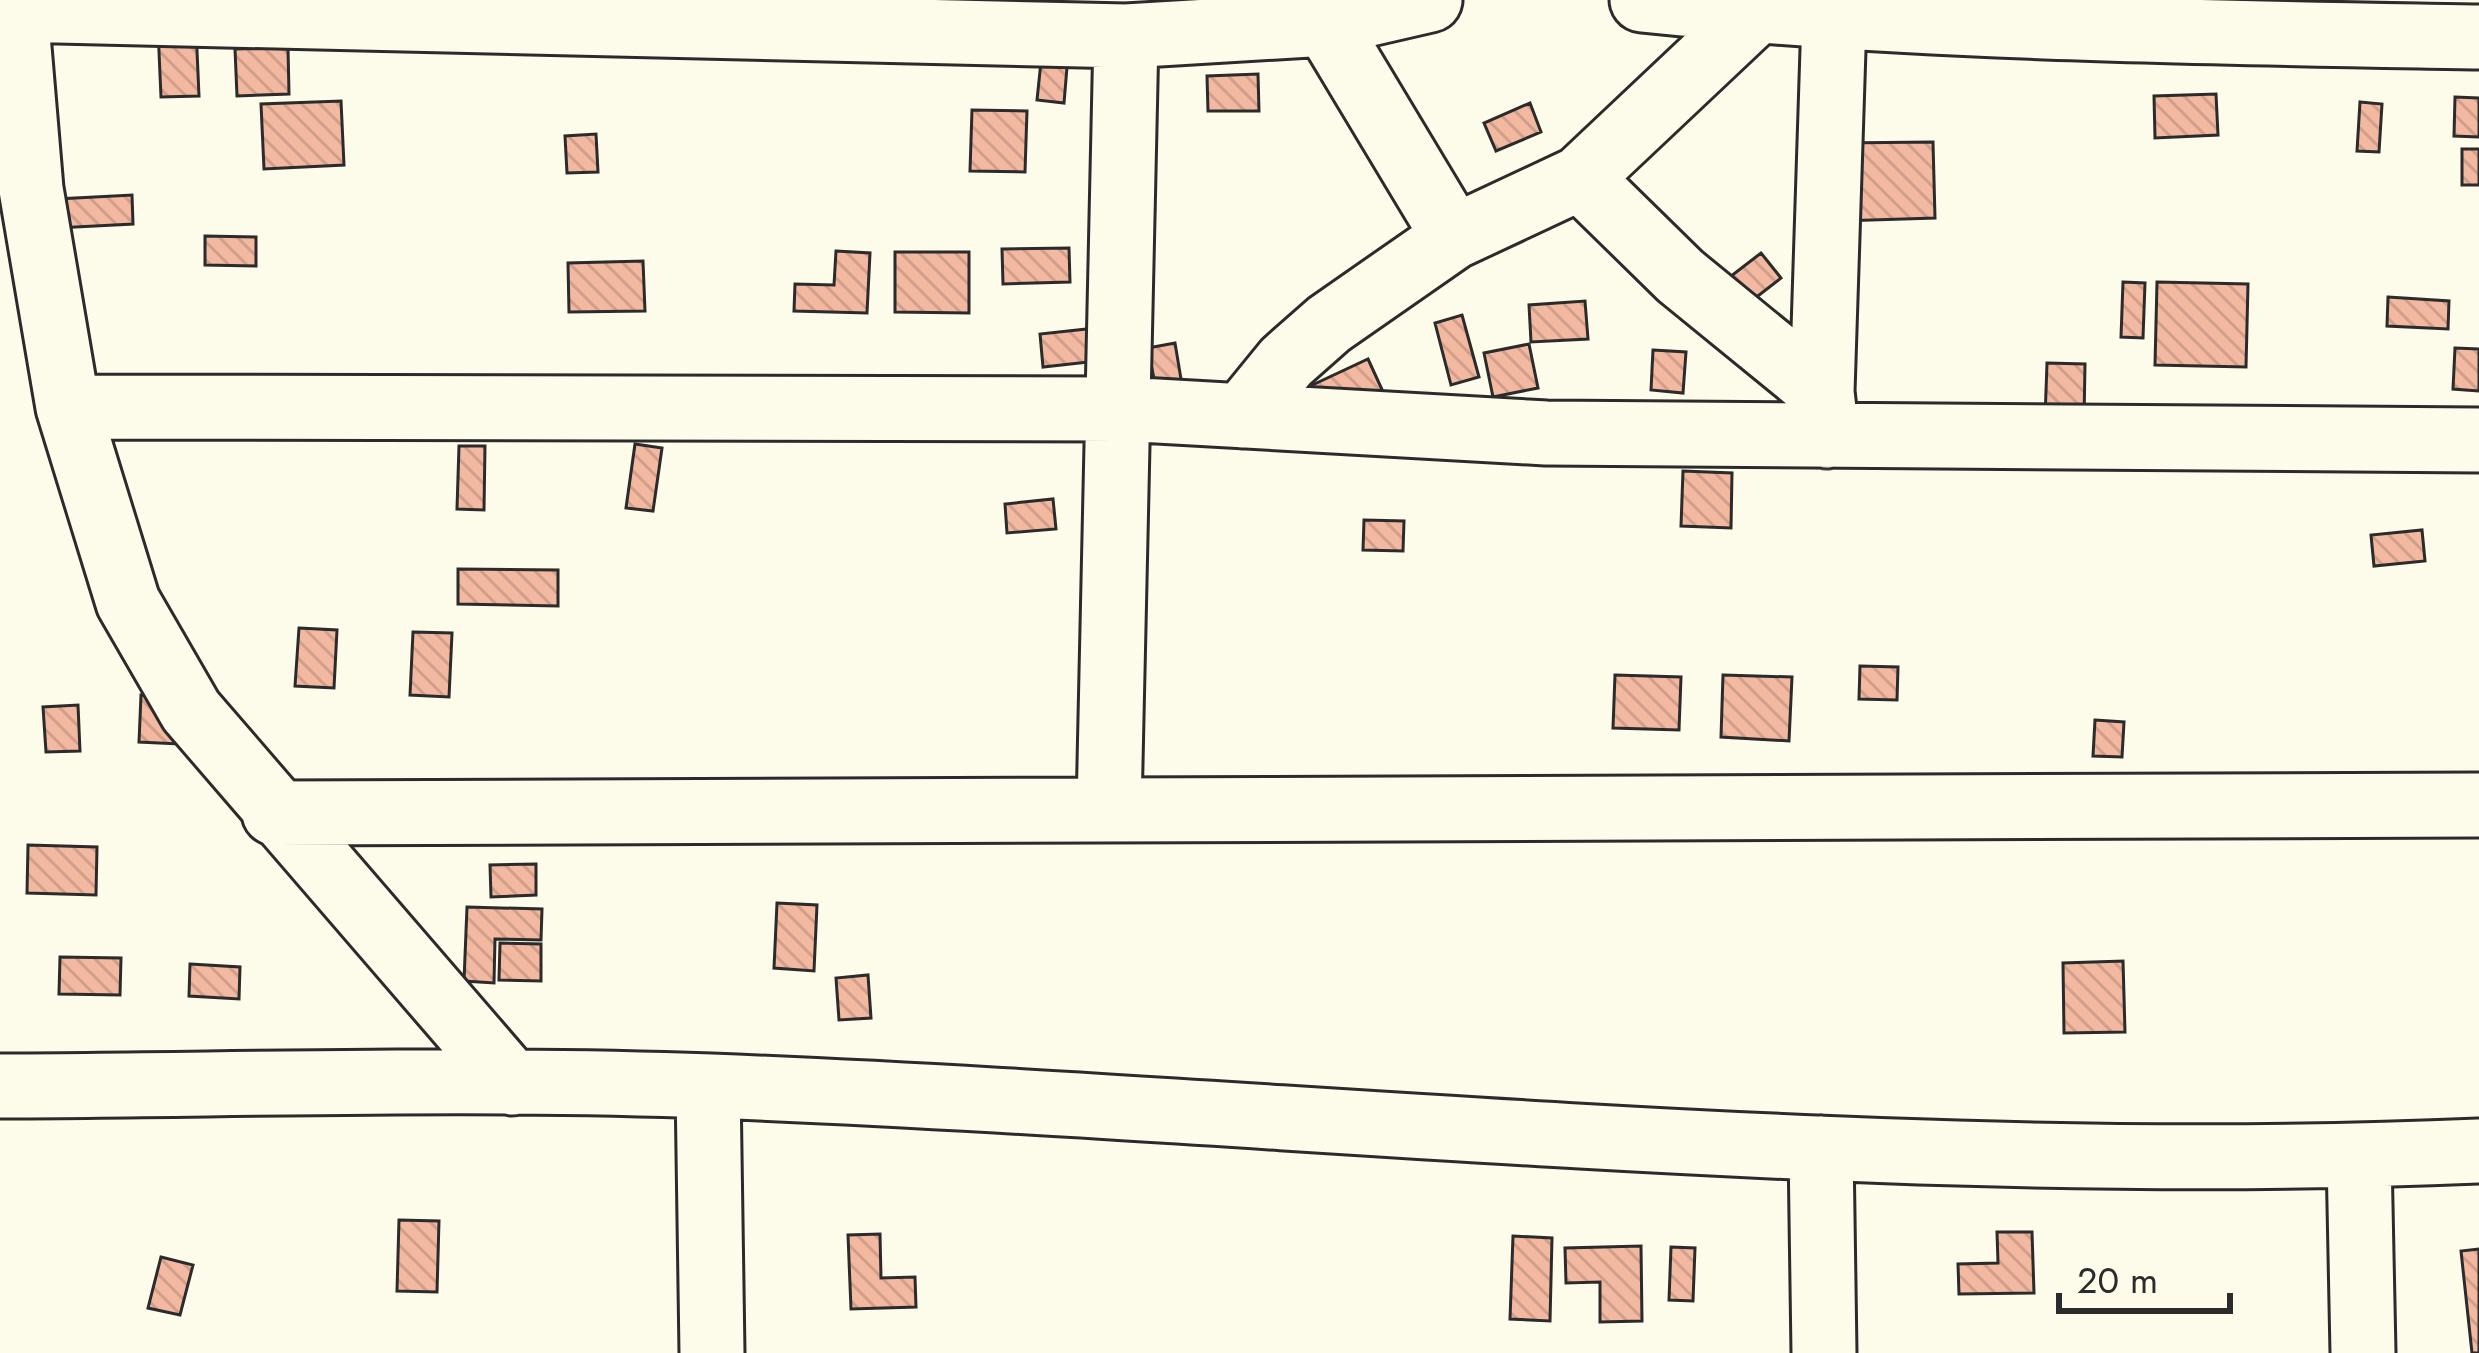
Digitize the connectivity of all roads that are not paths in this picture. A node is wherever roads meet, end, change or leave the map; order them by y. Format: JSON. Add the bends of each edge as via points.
{"nodes":[{"id":1,"x":1430,"y":0,"type":"edge"},
{"id":2,"x":1642,"y":0,"type":"edge"},
{"id":3,"x":10,"y":3,"type":"edge"},
{"id":4,"x":1756,"y":12,"type":"junction"},
{"id":5,"x":2065,"y":14,"type":"edge"},
{"id":6,"x":939,"y":16,"type":"edge"},
{"id":7,"x":1834,"y":18,"type":"junction"},
{"id":8,"x":1326,"y":24,"type":"junction"},
{"id":9,"x":1126,"y":36,"type":"junction"},
{"id":10,"x":2479,"y":37,"type":"edge"},
{"id":11,"x":1580,"y":178,"type":"junction"},
{"id":12,"x":16,"y":196,"type":"edge"},
{"id":13,"x":1454,"y":237,"type":"junction"},
{"id":14,"x":68,"y":407,"type":"junction"},
{"id":15,"x":1122,"y":409,"type":"junction"},
{"id":16,"x":1824,"y":414,"type":"junction"},
{"id":17,"x":1242,"y":416,"type":"junction"},
{"id":18,"x":2479,"y":440,"type":"edge"},
{"id":19,"x":2479,"y":806,"type":"edge"},
{"id":20,"x":1109,"y":809,"type":"junction"},
{"id":21,"x":274,"y":813,"type":"junction"},
{"id":22,"x":512,"y":1083,"type":"junction"},
{"id":23,"x":0,"y":1086,"type":"edge"},
{"id":24,"x":708,"y":1086,"type":"junction"},
{"id":25,"x":1821,"y":1148,"type":"junction"},
{"id":26,"x":2479,"y":1151,"type":"edge"},
{"id":27,"x":2359,"y":1156,"type":"junction"},
{"id":28,"x":712,"y":1353,"type":"edge"},
{"id":29,"x":1824,"y":1353,"type":"edge"},
{"id":30,"x":2363,"y":1353,"type":"edge"}],
"edges":[{"from":1,"to":8,"type":"street"},
{"from":2,"to":4,"type":"street"},
{"from":3,"to":6,"type":"street"},
{"from":3,"to":12,"type":"street"},
{"from":4,"to":7,"type":"street"},
{"from":4,"to":11,"type":"street"},
{"from":5,"to":7,"type":"street"},
{"from":5,"to":10,"type":"street"},
{"from":6,"to":9,"type":"street"},
{"from":7,"to":16,"type":"street"},
{"from":8,"to":9,"type":"street"},
{"from":8,"to":13,"type":"street"},
{"from":9,"to":15,"type":"street"},
{"from":11,"to":13,"type":"street"},
{"from":11,"to":16,"type":"street"},
{"from":12,"to":14,"type":"street"},
{"from":13,"to":17,"type":"street","via":[[1329,324]]},
{"from":14,"to":15,"type":"street"},
{"from":14,"to":21,"type":"street","via":[[128,602],[191,711]]},
{"from":15,"to":17,"type":"street"},
{"from":15,"to":20,"type":"street"},
{"from":16,"to":17,"type":"street","via":[[1546,434]]},
{"from":16,"to":18,"type":"street"},
{"from":19,"to":20,"type":"street"},
{"from":20,"to":21,"type":"street"},
{"from":21,"to":22,"type":"street"},
{"from":22,"to":23,"type":"street"},
{"from":22,"to":24,"type":"street"},
{"from":24,"to":25,"type":"street"},
{"from":24,"to":28,"type":"street"},
{"from":25,"to":27,"type":"street"},
{"from":25,"to":29,"type":"street"},
{"from":26,"to":27,"type":"street"},
{"from":27,"to":30,"type":"street"}]}
